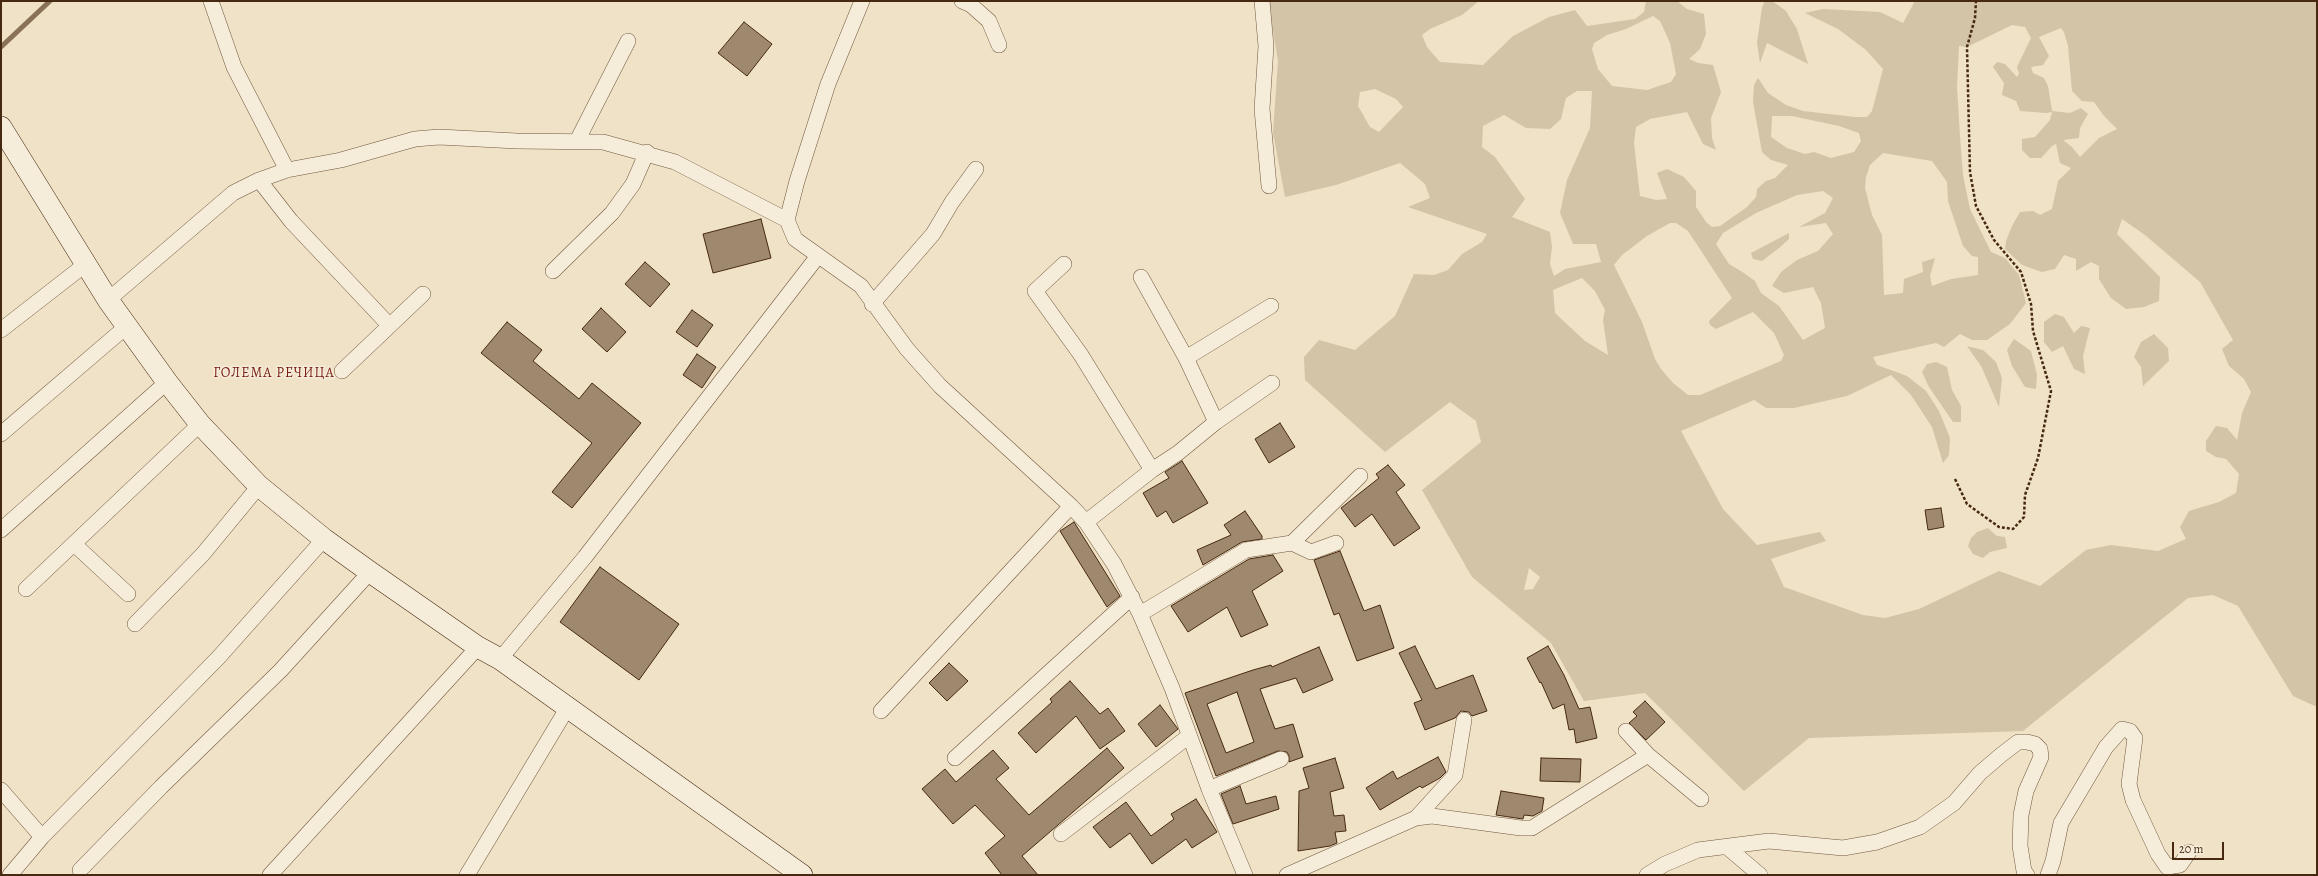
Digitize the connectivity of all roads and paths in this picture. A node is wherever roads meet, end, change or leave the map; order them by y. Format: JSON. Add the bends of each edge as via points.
{"nodes":[{"id":1,"x":211,"y":1,"type":"edge"},
{"id":2,"x":862,"y":1,"type":"edge"},
{"id":3,"x":962,"y":1,"type":"edge"},
{"id":4,"x":1262,"y":1,"type":"edge"},
{"id":5,"x":1976,"y":1,"type":"edge"},
{"id":6,"x":628,"y":41,"type":"dead end"},
{"id":7,"x":999,"y":45,"type":"dead end"},
{"id":8,"x":2,"y":133,"type":"edge"},
{"id":9,"x":577,"y":141,"type":"junction"},
{"id":10,"x":647,"y":152,"type":"junction"},
{"id":11,"x":976,"y":169,"type":"dead end"},
{"id":12,"x":287,"y":170,"type":"junction"},
{"id":13,"x":259,"y":180,"type":"junction"},
{"id":14,"x":1269,"y":186,"type":"dead end"},
{"id":15,"x":787,"y":220,"type":"junction"},
{"id":16,"x":818,"y":256,"type":"junction"},
{"id":17,"x":86,"y":264,"type":"junction"},
{"id":18,"x":1064,"y":264,"type":"dead end"},
{"id":19,"x":553,"y":271,"type":"dead end"},
{"id":20,"x":1141,"y":277,"type":"dead end"},
{"id":21,"x":423,"y":294,"type":"dead end"},
{"id":22,"x":108,"y":300,"type":"junction"},
{"id":23,"x":872,"y":304,"type":"junction"},
{"id":24,"x":1270,"y":306,"type":"dead end"},
{"id":25,"x":389,"y":325,"type":"junction"},
{"id":26,"x":127,"y":326,"type":"junction"},
{"id":27,"x":1,"y":330,"type":"edge"},
{"id":28,"x":1186,"y":358,"type":"junction"},
{"id":29,"x":342,"y":371,"type":"dead end"},
{"id":30,"x":167,"y":382,"type":"junction"},
{"id":31,"x":1272,"y":384,"type":"dead end"},
{"id":32,"x":1216,"y":422,"type":"junction"},
{"id":33,"x":200,"y":424,"type":"junction"},
{"id":34,"x":1,"y":434,"type":"edge"},
{"id":35,"x":1152,"y":470,"type":"junction"},
{"id":36,"x":1360,"y":476,"type":"dead end"},
{"id":37,"x":1955,"y":479,"type":"dead end"},
{"id":38,"x":258,"y":486,"type":"junction"},
{"id":39,"x":1071,"y":506,"type":"junction"},
{"id":40,"x":1086,"y":522,"type":"junction"},
{"id":41,"x":1,"y":530,"type":"edge"},
{"id":42,"x":324,"y":539,"type":"junction"},
{"id":43,"x":1292,"y":543,"type":"junction"},
{"id":44,"x":1336,"y":543,"type":"dead end"},
{"id":45,"x":74,"y":544,"type":"junction"},
{"id":46,"x":370,"y":572,"type":"junction"},
{"id":47,"x":26,"y":589,"type":"dead end"},
{"id":48,"x":128,"y":594,"type":"dead end"},
{"id":49,"x":1132,"y":597,"type":"junction"},
{"id":50,"x":1140,"y":614,"type":"junction"},
{"id":51,"x":135,"y":624,"type":"dead end"},
{"id":52,"x":478,"y":647,"type":"junction"},
{"id":53,"x":500,"y":659,"type":"junction"},
{"id":54,"x":568,"y":707,"type":"junction"},
{"id":55,"x":881,"y":711,"type":"dead end"},
{"id":56,"x":1464,"y":720,"type":"dead end"},
{"id":57,"x":1626,"y":731,"type":"dead end"},
{"id":58,"x":1189,"y":736,"type":"junction"},
{"id":59,"x":1648,"y":755,"type":"junction"},
{"id":60,"x":955,"y":758,"type":"dead end"},
{"id":61,"x":1281,"y":759,"type":"dead end"},
{"id":62,"x":1209,"y":789,"type":"junction"},
{"id":63,"x":1,"y":790,"type":"edge"},
{"id":64,"x":1702,"y":798,"type":"dead end"},
{"id":65,"x":1416,"y":818,"type":"junction"},
{"id":66,"x":1061,"y":834,"type":"dead end"},
{"id":67,"x":42,"y":837,"type":"junction"},
{"id":68,"x":1727,"y":847,"type":"junction"},
{"id":69,"x":2189,"y":852,"type":"dead end"},
{"id":70,"x":80,"y":870,"type":"dead end"},
{"id":71,"x":799,"y":874,"type":"edge"},
{"id":72,"x":10,"y":875,"type":"edge"},
{"id":73,"x":270,"y":875,"type":"edge"},
{"id":74,"x":467,"y":875,"type":"edge"},
{"id":75,"x":1246,"y":875,"type":"edge"},
{"id":76,"x":1287,"y":875,"type":"edge"},
{"id":77,"x":1648,"y":875,"type":"edge"},
{"id":78,"x":1760,"y":875,"type":"edge"},
{"id":79,"x":2028,"y":875,"type":"edge"},
{"id":80,"x":2048,"y":875,"type":"edge"}],
"edges":[{"from":1,"to":12,"type":"street","via":[[234,67]]},
{"from":2,"to":15,"type":"street","via":[[828,84]]},
{"from":3,"to":7,"type":"street","via":[[971,5],[989,21]]},
{"from":4,"to":14,"type":"street","via":[[1266,46],[1262,109]]},
{"from":5,"to":37,"type":"path","via":[[1975,18],[1967,47],[1970,172],[1976,206],[1994,240],[2021,272],[2031,304],[2033,331],[2051,391],[2038,458],[2025,495],[2024,517],[2013,529],[1999,527],[1967,504]]},
{"from":6,"to":9,"type":"street"},
{"from":8,"to":17,"type":"main road"},
{"from":9,"to":10,"type":"street","via":[[603,142]]},
{"from":9,"to":12,"type":"street","via":[[439,137],[415,139],[341,160]]},
{"from":10,"to":15,"type":"street","via":[[675,162]]},
{"from":10,"to":19,"type":"street","via":[[633,184],[612,213]]},
{"from":11,"to":23,"type":"street","via":[[933,234]]},
{"from":12,"to":13,"type":"street"},
{"from":13,"to":22,"type":"street","via":[[233,193]]},
{"from":13,"to":25,"type":"street","via":[[291,221]]},
{"from":15,"to":16,"type":"street","via":[[795,239]]},
{"from":16,"to":23,"type":"street","via":[[861,286]]},
{"from":16,"to":53,"type":"street","via":[[585,557]]},
{"from":17,"to":22,"type":"main road"},
{"from":17,"to":27,"type":"street"},
{"from":18,"to":35,"type":"street","via":[[1034,291],[1089,366]]},
{"from":20,"to":28,"type":"street"},
{"from":21,"to":25,"type":"street"},
{"from":22,"to":26,"type":"main road"},
{"from":23,"to":39,"type":"street","via":[[940,386]]},
{"from":24,"to":28,"type":"street"},
{"from":25,"to":29,"type":"street"},
{"from":26,"to":30,"type":"main road"},
{"from":26,"to":34,"type":"street"},
{"from":28,"to":32,"type":"street"},
{"from":30,"to":33,"type":"main road"},
{"from":30,"to":41,"type":"street"},
{"from":31,"to":32,"type":"street"},
{"from":32,"to":35,"type":"street"},
{"from":33,"to":38,"type":"main road"},
{"from":33,"to":45,"type":"street"},
{"from":35,"to":40,"type":"street"},
{"from":36,"to":43,"type":"street"},
{"from":38,"to":42,"type":"main road"},
{"from":38,"to":51,"type":"street","via":[[203,554]]},
{"from":39,"to":40,"type":"street"},
{"from":39,"to":55,"type":"street"},
{"from":40,"to":49,"type":"street"},
{"from":42,"to":46,"type":"main road"},
{"from":42,"to":67,"type":"street","via":[[218,658]]},
{"from":43,"to":44,"type":"street","via":[[1311,552]]},
{"from":43,"to":50,"type":"street","via":[[1246,550]]},
{"from":45,"to":47,"type":"street"},
{"from":45,"to":48,"type":"street"},
{"from":46,"to":52,"type":"main road"},
{"from":46,"to":70,"type":"street","via":[[281,670],[160,787]]},
{"from":49,"to":50,"type":"street"},
{"from":49,"to":60,"type":"street"},
{"from":50,"to":58,"type":"street","via":[[1172,688]]},
{"from":52,"to":53,"type":"main road"},
{"from":52,"to":73,"type":"street"},
{"from":53,"to":54,"type":"main road"},
{"from":54,"to":71,"type":"main road"},
{"from":54,"to":74,"type":"street"},
{"from":56,"to":65,"type":"street","via":[[1455,775]]},
{"from":57,"to":59,"type":"street"},
{"from":58,"to":62,"type":"street"},
{"from":58,"to":66,"type":"street"},
{"from":59,"to":64,"type":"street"},
{"from":59,"to":65,"type":"street","via":[[1532,828],[1432,816]]},
{"from":61,"to":62,"type":"street"},
{"from":62,"to":75,"type":"street"},
{"from":63,"to":67,"type":"street"},
{"from":65,"to":76,"type":"street"},
{"from":67,"to":72,"type":"street"},
{"from":68,"to":77,"type":"street","via":[[1698,850],[1665,864]]},
{"from":68,"to":78,"type":"street"},
{"from":68,"to":79,"type":"street","via":[[1769,841],[1843,848],[1877,842],[1920,827],[1954,803],[1980,773],[2001,754],[2018,742],[2027,742],[2036,744],[2041,757],[2026,791],[2021,815],[2020,846],[2024,871]]},
{"from":69,"to":80,"type":"street","via":[[2180,864],[2167,867],[2158,854],[2133,800],[2129,784],[2135,738],[2130,731],[2122,730],[2106,747],[2061,823]]}]}
